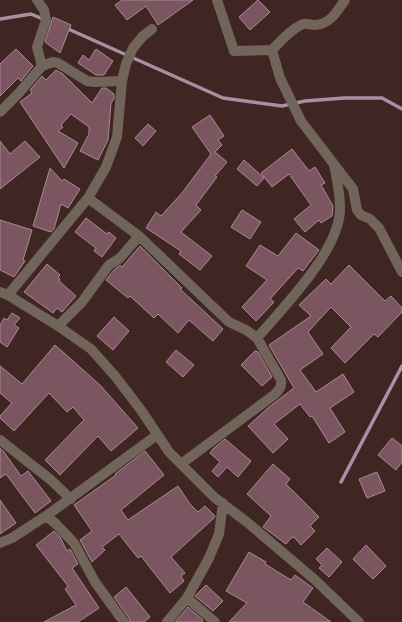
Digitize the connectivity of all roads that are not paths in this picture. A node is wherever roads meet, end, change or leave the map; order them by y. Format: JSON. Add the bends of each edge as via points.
{"nodes":[{"id":1,"x":217,"y":0,"type":"edge"},
{"id":2,"x":40,"y":1,"type":"edge"},
{"id":3,"x":343,"y":1,"type":"edge"},
{"id":4,"x":152,"y":29,"type":"dead end"},
{"id":5,"x":272,"y":50,"type":"junction"},
{"id":6,"x":42,"y":66,"type":"junction"},
{"id":7,"x":122,"y":81,"type":"junction"},
{"id":8,"x":0,"y":112,"type":"edge"},
{"id":9,"x":333,"y":161,"type":"junction"},
{"id":10,"x":88,"y":198,"type":"junction"},
{"id":11,"x":139,"y":236,"type":"junction"},
{"id":12,"x":402,"y":272,"type":"edge"},
{"id":13,"x":4,"y":294,"type":"edge"},
{"id":14,"x":58,"y":326,"type":"junction"},
{"id":15,"x":257,"y":338,"type":"junction"},
{"id":16,"x":157,"y":435,"type":"junction"},
{"id":17,"x":0,"y":440,"type":"edge"},
{"id":18,"x":181,"y":464,"type":"junction"},
{"id":19,"x":71,"y":499,"type":"junction"},
{"id":20,"x":223,"y":503,"type":"junction"},
{"id":21,"x":46,"y":516,"type":"junction"},
{"id":22,"x":0,"y":543,"type":"edge"},
{"id":23,"x":187,"y":598,"type":"junction"},
{"id":24,"x":124,"y":622,"type":"edge"},
{"id":25,"x":167,"y":622,"type":"edge"},
{"id":26,"x":215,"y":622,"type":"edge"},
{"id":27,"x":359,"y":622,"type":"edge"}],
"edges":[{"from":1,"to":5,"type":"street","via":[[234,51]]},
{"from":2,"to":6,"type":"street","via":[[46,20],[36,47]]},
{"from":3,"to":5,"type":"street","via":[[327,22],[315,25],[304,23]]},
{"from":4,"to":7,"type":"street","via":[[133,48]]},
{"from":5,"to":9,"type":"street","via":[[280,78],[301,121]]},
{"from":6,"to":7,"type":"street","via":[[52,62],[58,63],[87,81]]},
{"from":6,"to":8,"type":"street"},
{"from":7,"to":10,"type":"street","via":[[118,137],[106,167]]},
{"from":9,"to":12,"type":"street","via":[[353,189],[357,210],[379,228]]},
{"from":9,"to":15,"type":"street","via":[[340,209],[336,230],[323,256]]},
{"from":10,"to":11,"type":"street"},
{"from":10,"to":13,"type":"street"},
{"from":11,"to":14,"type":"street","via":[[120,258],[109,265],[82,302]]},
{"from":11,"to":15,"type":"street","via":[[229,322]]},
{"from":13,"to":14,"type":"street"},
{"from":14,"to":16,"type":"street","via":[[91,350],[115,376]]},
{"from":15,"to":18,"type":"street","via":[[281,380],[280,389]]},
{"from":16,"to":18,"type":"street"},
{"from":16,"to":19,"type":"street"},
{"from":17,"to":19,"type":"street"},
{"from":18,"to":20,"type":"street"},
{"from":19,"to":21,"type":"street"},
{"from":20,"to":23,"type":"street","via":[[219,534]]},
{"from":20,"to":27,"type":"street","via":[[314,579]]},
{"from":21,"to":22,"type":"street"},
{"from":21,"to":24,"type":"street","via":[[74,543],[95,582]]},
{"from":23,"to":25,"type":"street"},
{"from":23,"to":26,"type":"street"}]}
